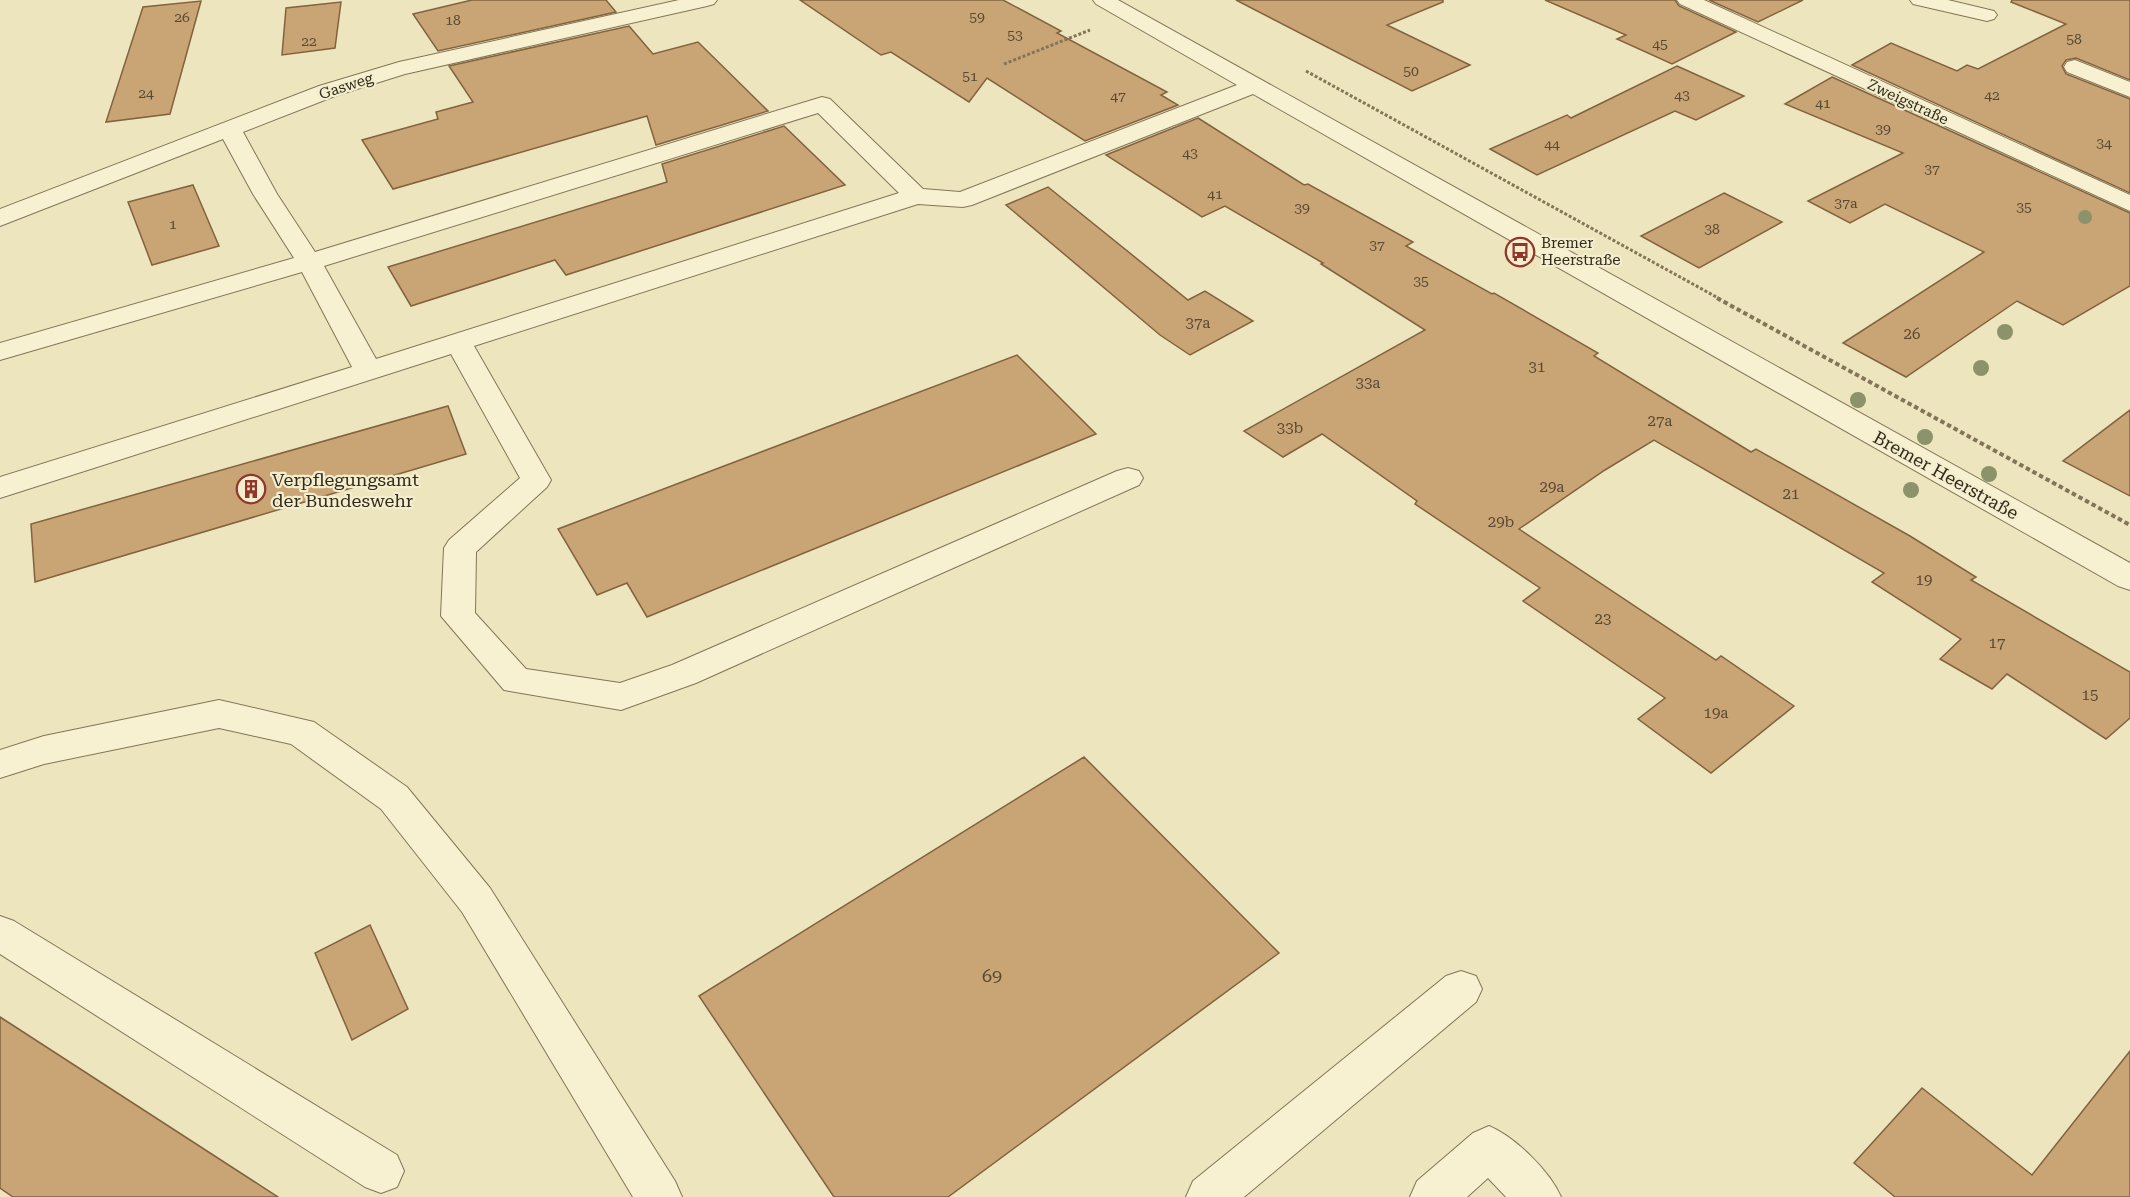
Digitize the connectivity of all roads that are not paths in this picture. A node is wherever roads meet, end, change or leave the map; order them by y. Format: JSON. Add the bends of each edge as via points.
{"nodes":[{"id":1,"x":707,"y":0,"type":"edge"},
{"id":2,"x":1103,"y":0,"type":"edge"},
{"id":3,"x":1687,"y":0,"type":"edge"},
{"id":4,"x":1920,"y":0,"type":"edge"},
{"id":5,"x":1987,"y":15,"type":"dead end"},
{"id":6,"x":2076,"y":67,"type":"dead end"},
{"id":7,"x":1254,"y":86,"type":"junction"},
{"id":8,"x":2130,"y":90,"type":"edge"},
{"id":9,"x":230,"y":130,"type":"junction"},
{"id":10,"x":916,"y":196,"type":"junction"},
{"id":11,"x":2130,"y":204,"type":"edge"},
{"id":12,"x":0,"y":219,"type":"edge"},
{"id":13,"x":309,"y":262,"type":"junction"},
{"id":14,"x":458,"y":342,"type":"junction"},
{"id":15,"x":0,"y":352,"type":"edge"},
{"id":16,"x":368,"y":371,"type":"junction"},
{"id":17,"x":1128,"y":478,"type":"dead end"},
{"id":18,"x":0,"y":488,"type":"edge"},
{"id":19,"x":2130,"y":579,"type":"edge"},
{"id":20,"x":0,"y":764,"type":"edge"},
{"id":21,"x":0,"y":933,"type":"edge"},
{"id":22,"x":1461,"y":989,"type":"dead end"},
{"id":23,"x":381,"y":1171,"type":"dead end"},
{"id":24,"x":659,"y":1197,"type":"edge"},
{"id":25,"x":1209,"y":1197,"type":"edge"},
{"id":26,"x":1433,"y":1197,"type":"edge"},
{"id":27,"x":1538,"y":1197,"type":"edge"}],
"edges":[{"from":1,"to":9,"type":"street","name":"Gasweg","via":[[399,69],[327,91]]},
{"from":2,"to":7,"type":"street","name":"Bremer Heerstraße"},
{"from":3,"to":11,"type":"street","name":"Zweigstraße"},
{"from":4,"to":5,"type":"street"},
{"from":6,"to":8,"type":"street"},
{"from":7,"to":10,"type":"street","via":[[963,200]]},
{"from":7,"to":19,"type":"street","name":"Bremer Heerstraße"},
{"from":9,"to":12,"type":"street","name":"Gasweg"},
{"from":9,"to":13,"type":"street"},
{"from":10,"to":13,"type":"street","via":[[822,105]]},
{"from":10,"to":14,"type":"street"},
{"from":13,"to":15,"type":"street"},
{"from":13,"to":16,"type":"street"},
{"from":14,"to":16,"type":"street"},
{"from":14,"to":17,"type":"street","via":[[537,480],[460,548],[458,616],[516,681],[621,697],[684,674]]},
{"from":16,"to":18,"type":"street"},
{"from":20,"to":24,"type":"street","via":[[44,750],[219,714],[301,732],[394,798],[476,900]]},
{"from":21,"to":23,"type":"street"},
{"from":22,"to":25,"type":"street"},
{"from":26,"to":27,"type":"street","via":[[1489,1148]]}]}
